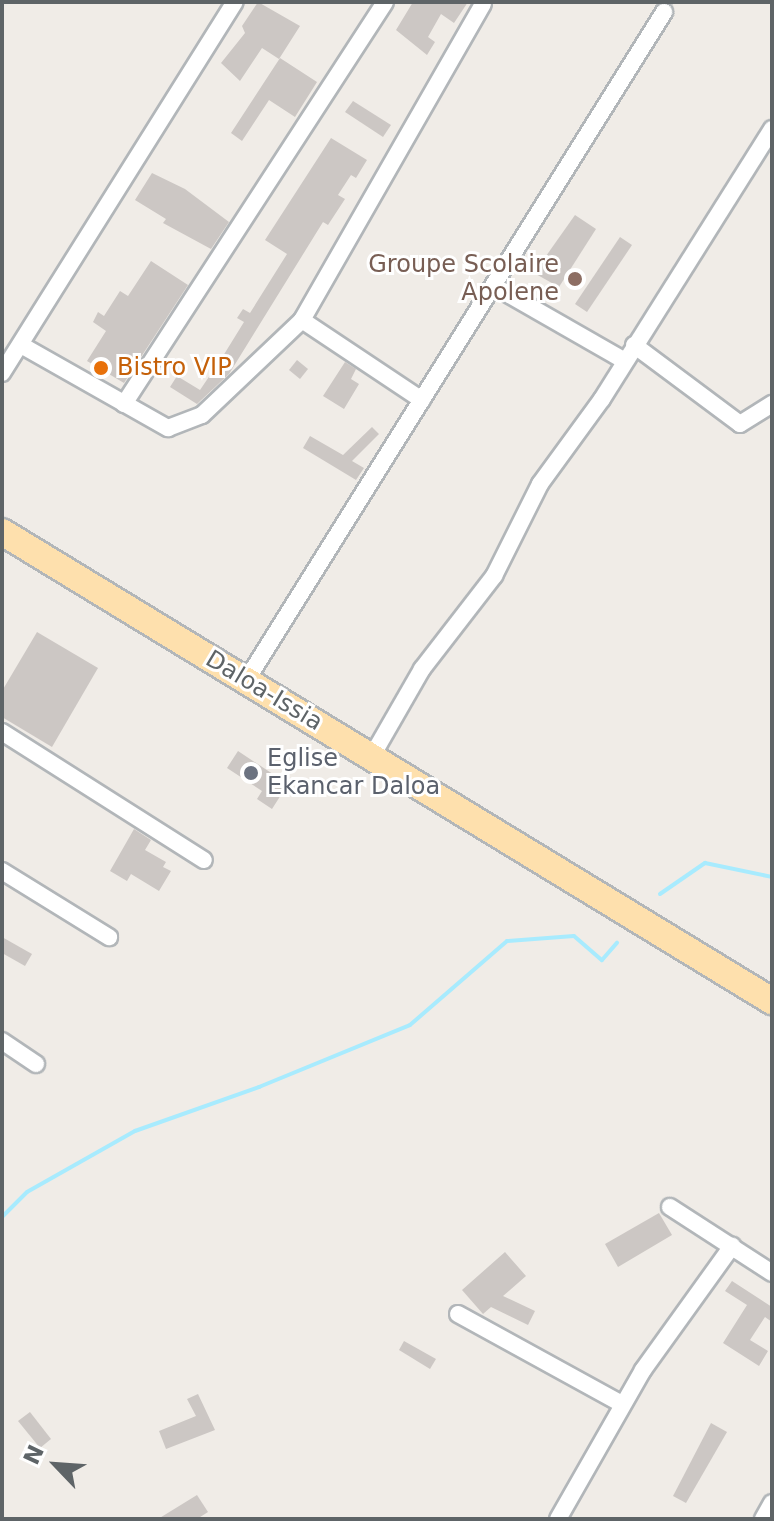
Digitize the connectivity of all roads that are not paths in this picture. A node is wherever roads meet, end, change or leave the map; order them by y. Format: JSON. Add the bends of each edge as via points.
{"nodes":[{"id":1,"x":235,"y":2,"type":"edge"},
{"id":2,"x":385,"y":2,"type":"edge"},
{"id":3,"x":483,"y":4,"type":"edge"},
{"id":4,"x":664,"y":12,"type":"dead end"},
{"id":5,"x":772,"y":129,"type":"edge"},
{"id":6,"x":494,"y":286,"type":"junction"},
{"id":7,"x":302,"y":320,"type":"junction"},
{"id":8,"x":21,"y":345,"type":"junction"},
{"id":9,"x":634,"y":345,"type":"junction"},
{"id":10,"x":625,"y":361,"type":"junction"},
{"id":11,"x":2,"y":373,"type":"edge"},
{"id":12,"x":422,"y":400,"type":"junction"},
{"id":13,"x":124,"y":404,"type":"junction"},
{"id":14,"x":772,"y":404,"type":"edge"},
{"id":15,"x":2,"y":532,"type":"edge"},
{"id":16,"x":246,"y":681,"type":"junction"},
{"id":17,"x":2,"y":732,"type":"edge"},
{"id":18,"x":372,"y":756,"type":"junction"},
{"id":19,"x":204,"y":860,"type":"dead end"},
{"id":20,"x":2,"y":871,"type":"edge"},
{"id":21,"x":109,"y":937,"type":"dead end"},
{"id":22,"x":772,"y":1001,"type":"edge"},
{"id":23,"x":2,"y":1041,"type":"edge"},
{"id":24,"x":36,"y":1064,"type":"dead end"},
{"id":25,"x":670,"y":1207,"type":"dead end"},
{"id":26,"x":732,"y":1246,"type":"junction"},
{"id":27,"x":772,"y":1273,"type":"edge"},
{"id":28,"x":458,"y":1314,"type":"dead end"},
{"id":29,"x":622,"y":1404,"type":"junction"},
{"id":30,"x":772,"y":1503,"type":"edge"},
{"id":31,"x":558,"y":1519,"type":"edge"},
{"id":32,"x":763,"y":1519,"type":"edge"}],
"edges":[{"from":1,"to":8,"type":"street"},
{"from":2,"to":13,"type":"street"},
{"from":3,"to":7,"type":"street"},
{"from":4,"to":6,"type":"street"},
{"from":5,"to":9,"type":"street"},
{"from":6,"to":10,"type":"street"},
{"from":6,"to":12,"type":"street"},
{"from":7,"to":12,"type":"street"},
{"from":7,"to":13,"type":"street","via":[[185,425],[168,428]]},
{"from":8,"to":11,"type":"street"},
{"from":8,"to":13,"type":"street"},
{"from":9,"to":10,"type":"street"},
{"from":9,"to":14,"type":"street","via":[[740,424]]},
{"from":10,"to":18,"type":"street","via":[[540,484],[494,576],[422,669]]},
{"from":12,"to":16,"type":"street"},
{"from":15,"to":16,"type":"main road","name":"Daloa-Issia"},
{"from":16,"to":18,"type":"main road","name":"Daloa-Issia"},
{"from":17,"to":19,"type":"street"},
{"from":18,"to":22,"type":"main road","name":"Daloa-Issia"},
{"from":20,"to":21,"type":"street"},
{"from":23,"to":24,"type":"street"},
{"from":25,"to":26,"type":"street"},
{"from":26,"to":27,"type":"street"},
{"from":26,"to":29,"type":"street"},
{"from":28,"to":29,"type":"street"},
{"from":29,"to":31,"type":"street"},
{"from":30,"to":32,"type":"street"}]}
